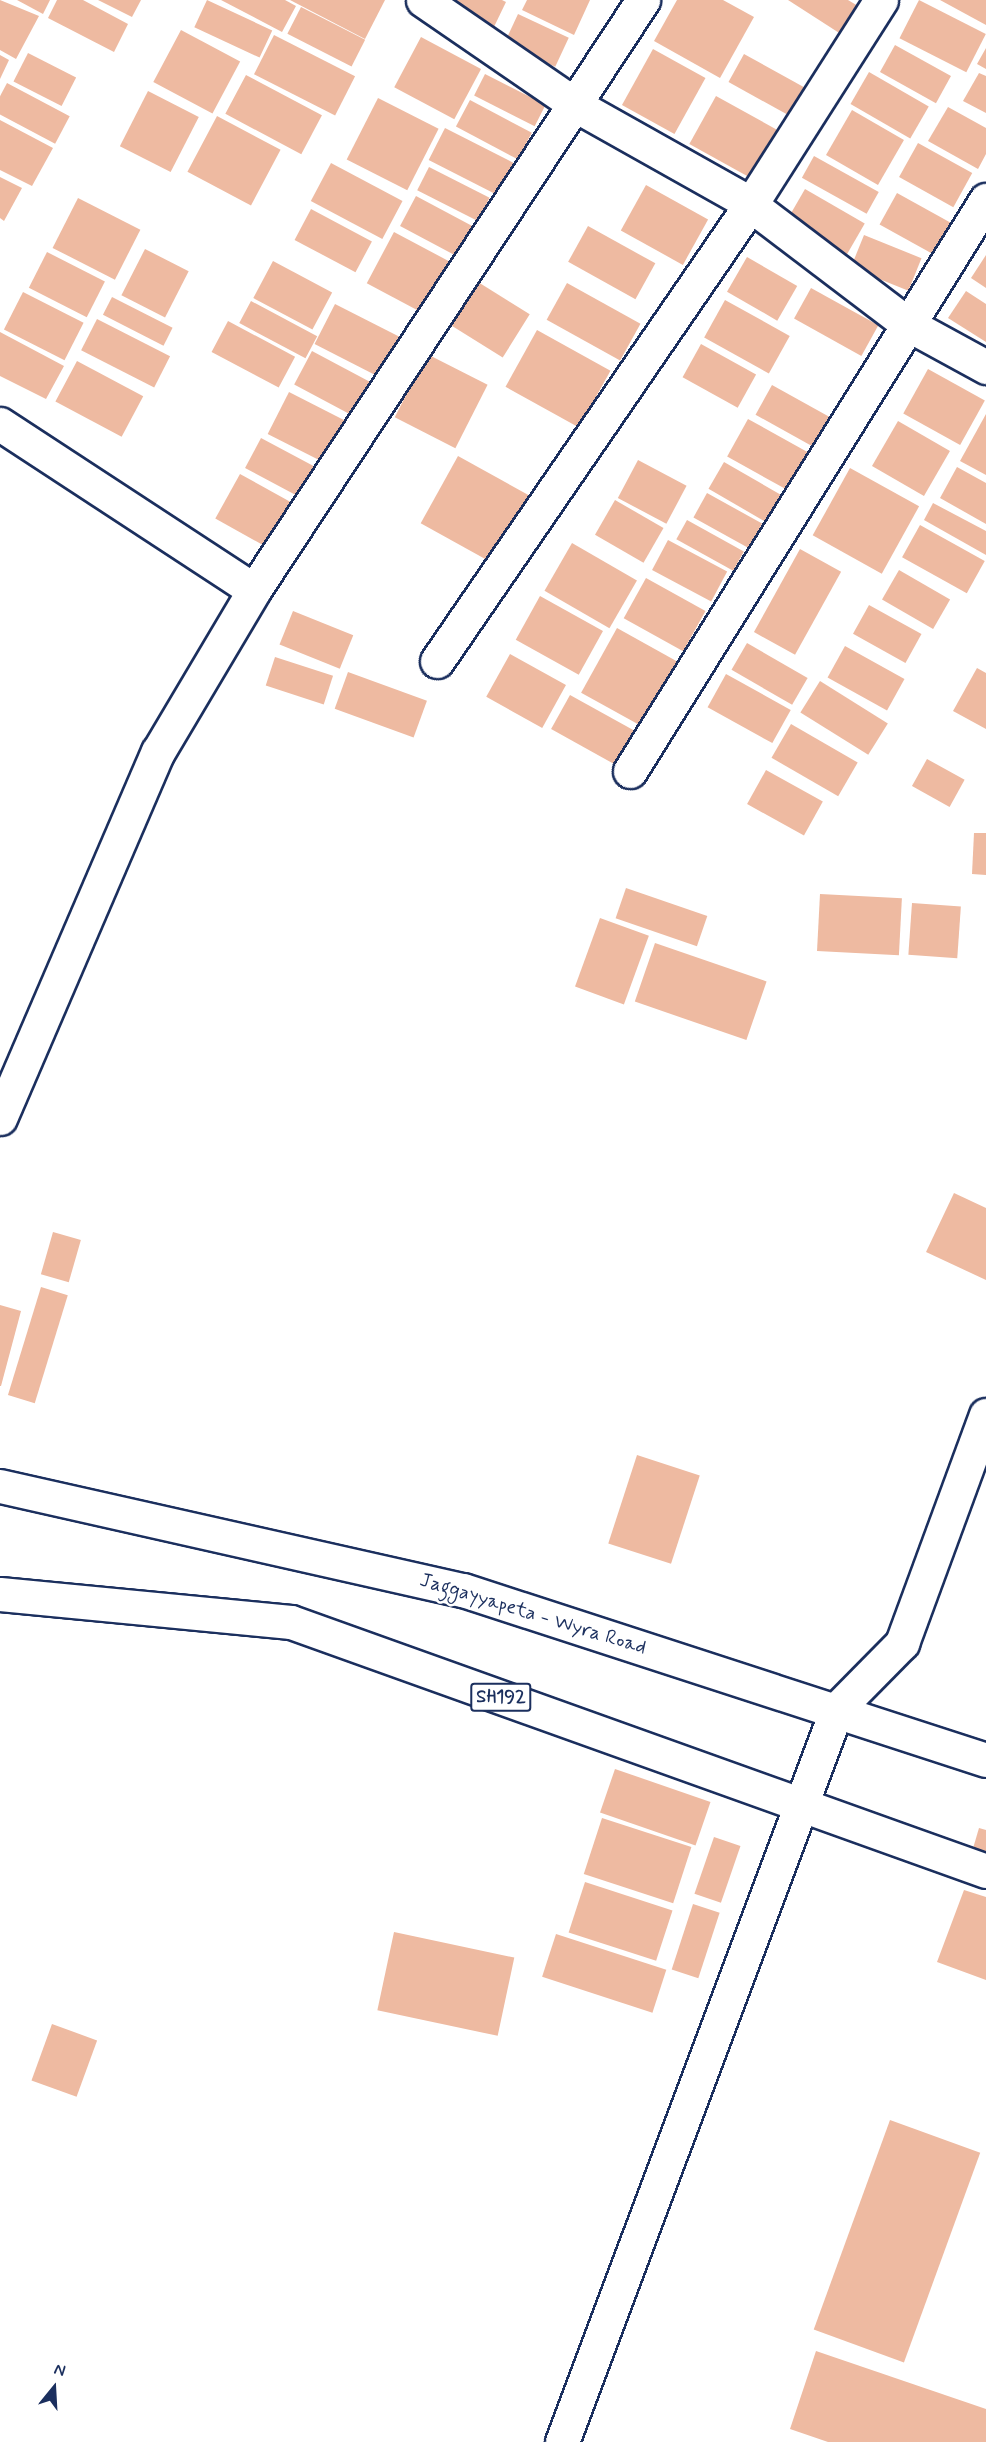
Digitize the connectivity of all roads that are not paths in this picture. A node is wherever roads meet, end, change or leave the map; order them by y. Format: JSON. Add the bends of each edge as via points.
{"nodes":[{"id":1,"x":423,"y":0,"type":"edge"},
{"id":2,"x":643,"y":0,"type":"edge"},
{"id":3,"x":881,"y":0,"type":"edge"},
{"id":4,"x":578,"y":106,"type":"junction"},
{"id":5,"x":986,"y":200,"type":"edge"},
{"id":6,"x":750,"y":204,"type":"junction"},
{"id":7,"x":909,"y":325,"type":"junction"},
{"id":8,"x":986,"y":367,"type":"edge"},
{"id":9,"x":0,"y":424,"type":"edge"},
{"id":10,"x":254,"y":590,"type":"junction"},
{"id":11,"x":437,"y":661,"type":"dead end"},
{"id":12,"x":630,"y":771,"type":"dead end"},
{"id":13,"x":0,"y":1118,"type":"edge"},
{"id":14,"x":986,"y":1415,"type":"edge"},
{"id":15,"x":0,"y":1486,"type":"edge"},
{"id":16,"x":0,"y":1594,"type":"edge"},
{"id":17,"x":837,"y":1709,"type":"junction"},
{"id":18,"x":986,"y":1760,"type":"edge"},
{"id":19,"x":801,"y":1805,"type":"junction"},
{"id":20,"x":986,"y":1871,"type":"edge"},
{"id":21,"x":562,"y":2442,"type":"edge"}],
"edges":[{"from":1,"to":4,"type":"street"},
{"from":2,"to":4,"type":"street"},
{"from":3,"to":6,"type":"street"},
{"from":4,"to":6,"type":"street"},
{"from":4,"to":10,"type":"street"},
{"from":5,"to":7,"type":"street"},
{"from":6,"to":7,"type":"street"},
{"from":6,"to":11,"type":"street"},
{"from":7,"to":8,"type":"street"},
{"from":7,"to":12,"type":"street"},
{"from":9,"to":10,"type":"street"},
{"from":10,"to":13,"type":"street","via":[[158,752]]},
{"from":14,"to":17,"type":"street","via":[[903,1642]]},
{"from":15,"to":17,"type":"street","name":"Jaggayyapeta - Wyra Road","via":[[463,1590]]},
{"from":16,"to":19,"type":"street","number":"SH192","via":[[291,1622]]},
{"from":17,"to":18,"type":"street","name":"Jaggayyapeta - Wyra Road"},
{"from":17,"to":19,"type":"street"},
{"from":19,"to":20,"type":"street","number":"SH192"},
{"from":19,"to":21,"type":"street"}]}
